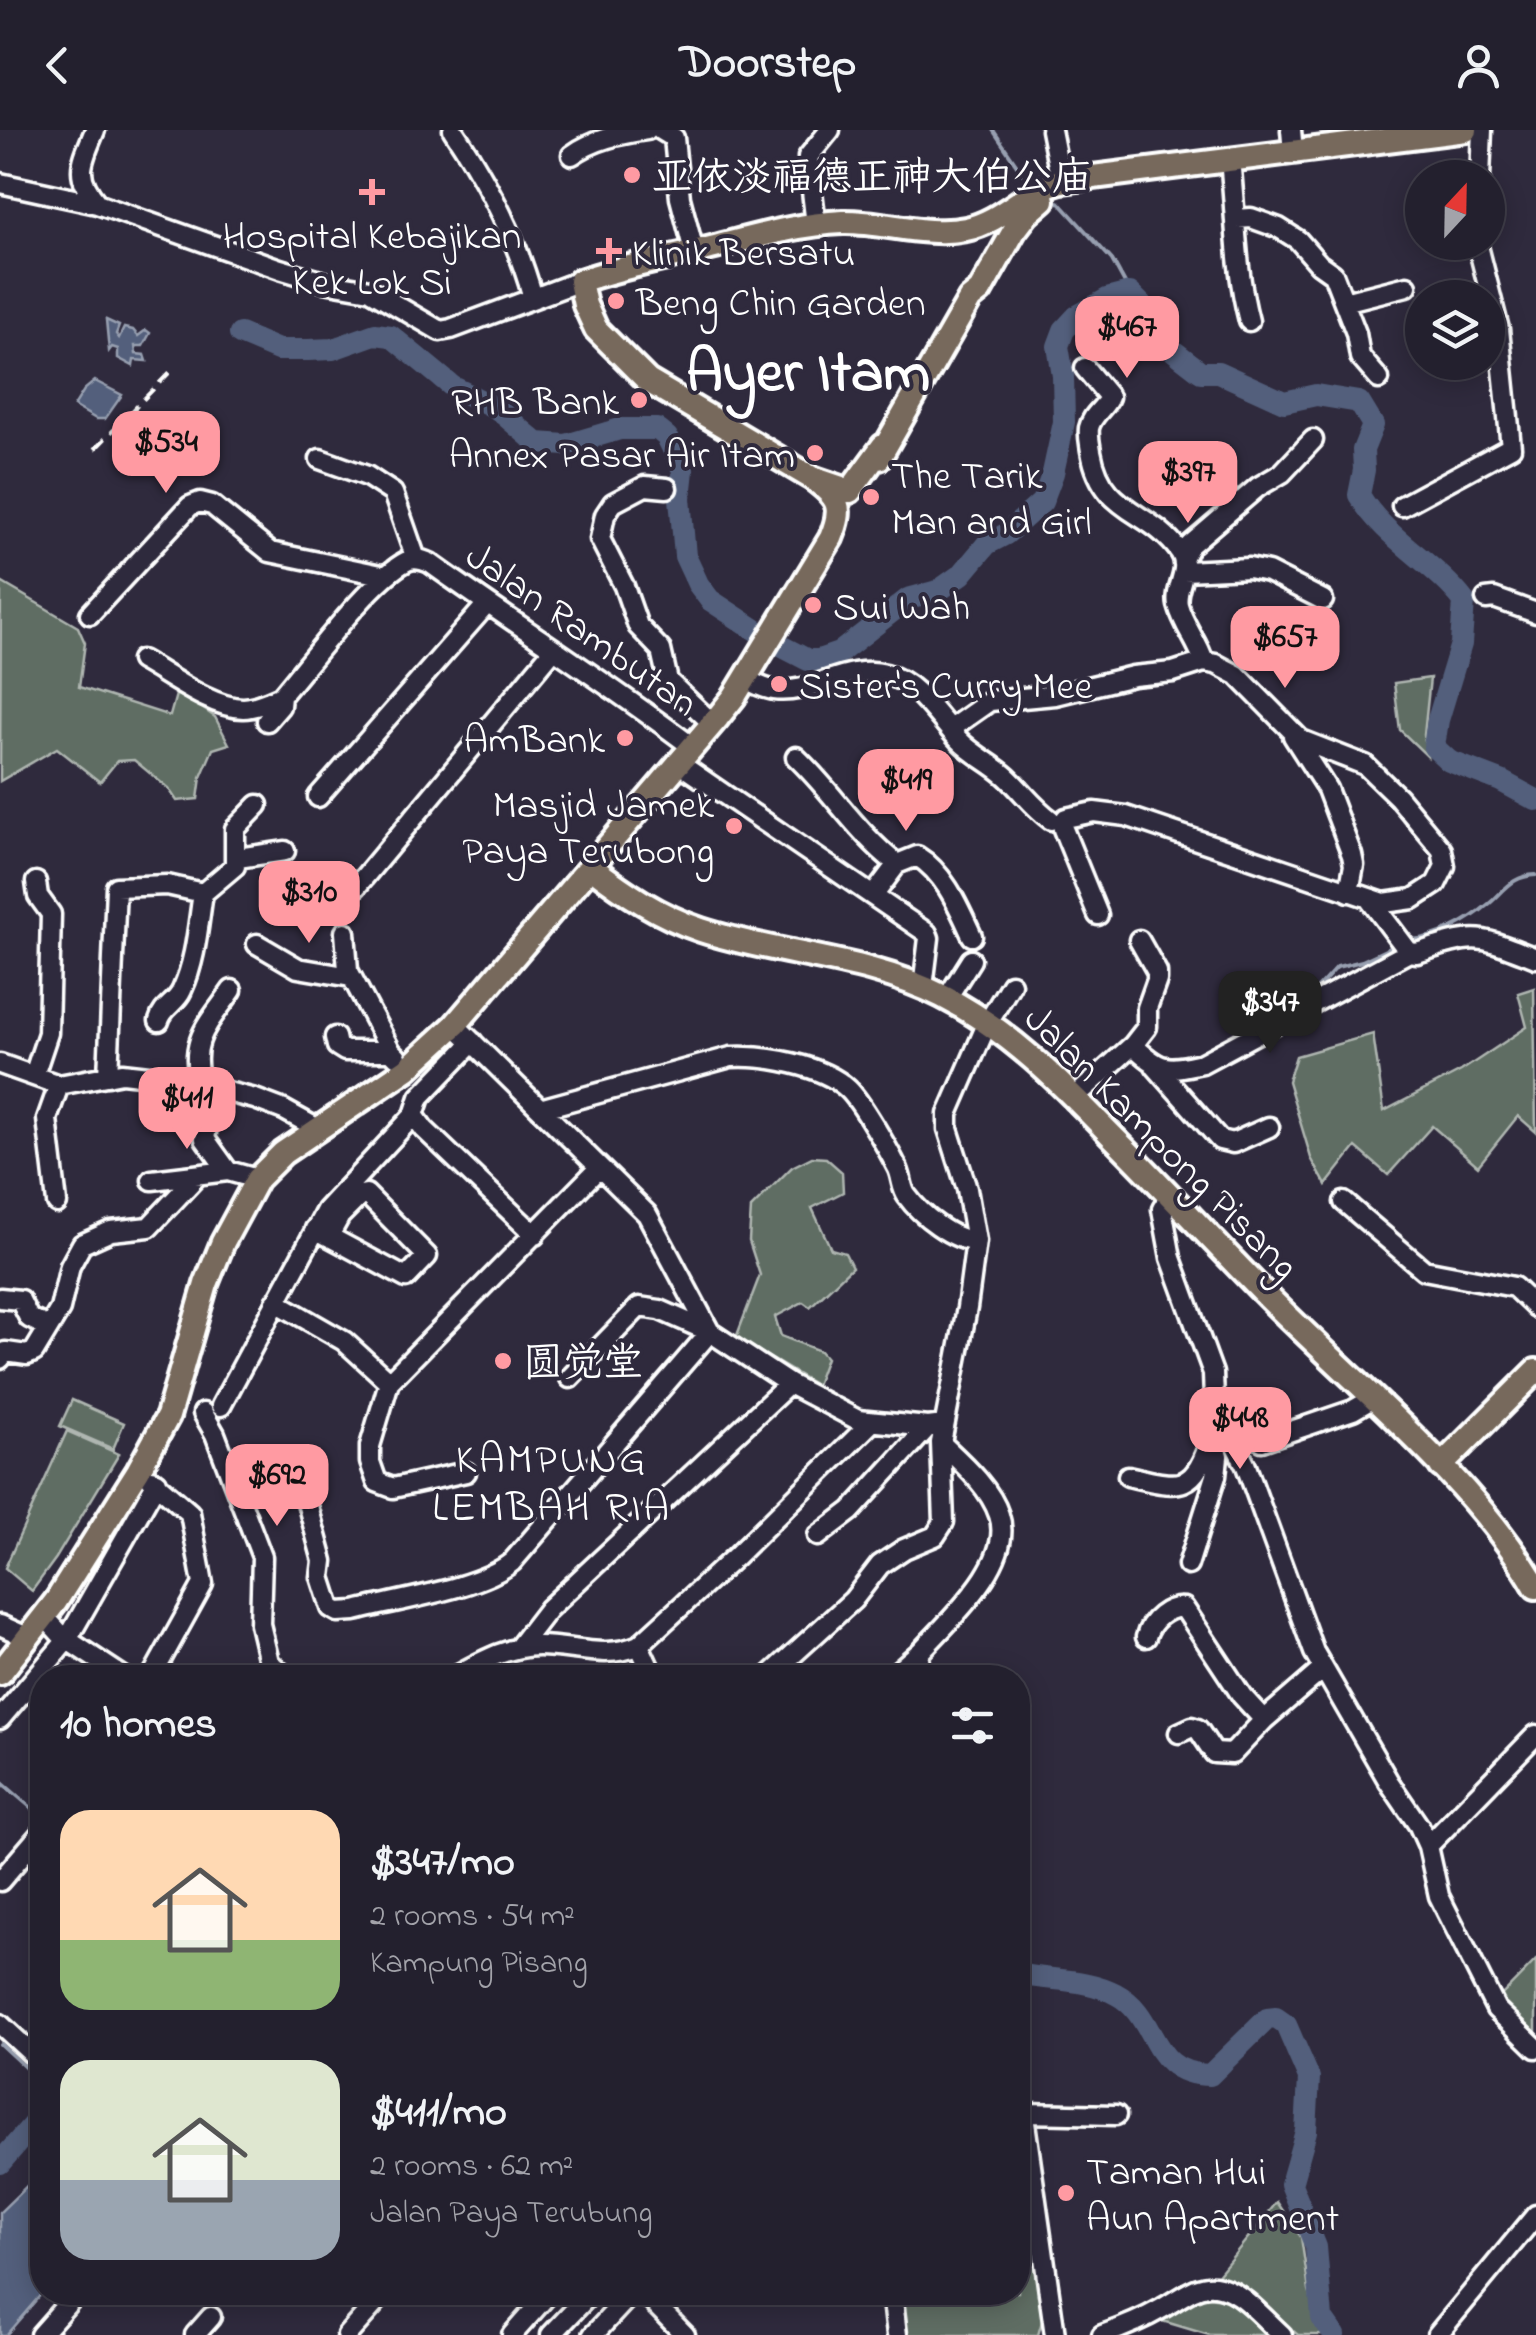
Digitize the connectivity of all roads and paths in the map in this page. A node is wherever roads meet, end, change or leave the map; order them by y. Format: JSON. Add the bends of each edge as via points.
{"nodes":[{"id":1,"x":452,"y":130,"type":"edge"},
{"id":2,"x":647,"y":130,"type":"edge"},
{"id":3,"x":830,"y":130,"type":"edge"},
{"id":4,"x":1051,"y":130,"type":"edge"},
{"id":5,"x":1466,"y":130,"type":"edge"},
{"id":6,"x":1482,"y":130,"type":"edge"},
{"id":7,"x":97,"y":131,"type":"edge"},
{"id":8,"x":613,"y":132,"type":"edge"},
{"id":9,"x":1431,"y":132,"type":"edge"},
{"id":10,"x":672,"y":133,"type":"edge"},
{"id":11,"x":1292,"y":141,"type":"edge"},
{"id":12,"x":572,"y":155,"type":"dead end"},
{"id":13,"x":1230,"y":160,"type":"junction"},
{"id":14,"x":1481,"y":160,"type":"edge"},
{"id":15,"x":1061,"y":181,"type":"junction"},
{"id":16,"x":0,"y":183,"type":"edge"},
{"id":17,"x":97,"y":204,"type":"junction"},
{"id":18,"x":1236,"y":219,"type":"junction"},
{"id":19,"x":816,"y":225,"type":"junction"},
{"id":20,"x":966,"y":229,"type":"junction"},
{"id":21,"x":694,"y":252,"type":"junction"},
{"id":22,"x":1481,"y":260,"type":"edge"},
{"id":23,"x":580,"y":281,"type":"junction"},
{"id":24,"x":1405,"y":286,"type":"edge"},
{"id":25,"x":534,"y":298,"type":"junction"},
{"id":26,"x":970,"y":299,"type":"junction"},
{"id":27,"x":1344,"y":302,"type":"junction"},
{"id":28,"x":1249,"y":321,"type":"dead end"},
{"id":29,"x":1085,"y":368,"type":"dead end"},
{"id":30,"x":1379,"y":379,"type":"dead end"},
{"id":31,"x":1313,"y":440,"type":"dead end"},
{"id":32,"x":884,"y":446,"type":"junction"},
{"id":33,"x":320,"y":460,"type":"dead end"},
{"id":34,"x":812,"y":478,"type":"junction"},
{"id":35,"x":667,"y":488,"type":"dead end"},
{"id":36,"x":1402,"y":506,"type":"dead end"},
{"id":37,"x":831,"y":538,"type":"junction"},
{"id":38,"x":416,"y":559,"type":"junction"},
{"id":39,"x":1184,"y":565,"type":"junction"},
{"id":40,"x":386,"y":576,"type":"junction"},
{"id":41,"x":1486,"y":599,"type":"dead end"},
{"id":42,"x":1324,"y":600,"type":"dead end"},
{"id":43,"x":487,"y":604,"type":"junction"},
{"id":44,"x":1536,"y":613,"type":"edge"},
{"id":45,"x":90,"y":614,"type":"dead end"},
{"id":46,"x":553,"y":650,"type":"junction"},
{"id":47,"x":140,"y":660,"type":"dead end"},
{"id":48,"x":1204,"y":662,"type":"junction"},
{"id":49,"x":745,"y":679,"type":"junction"},
{"id":50,"x":281,"y":696,"type":"junction"},
{"id":51,"x":267,"y":721,"type":"dead end"},
{"id":52,"x":713,"y":724,"type":"junction"},
{"id":53,"x":950,"y":728,"type":"junction"},
{"id":54,"x":1290,"y":731,"type":"junction"},
{"id":55,"x":684,"y":754,"type":"junction"},
{"id":56,"x":796,"y":757,"type":"dead end"},
{"id":57,"x":318,"y":797,"type":"dead end"},
{"id":58,"x":258,"y":805,"type":"dead end"},
{"id":59,"x":1060,"y":822,"type":"junction"},
{"id":60,"x":285,"y":851,"type":"dead end"},
{"id":61,"x":238,"y":858,"type":"junction"},
{"id":62,"x":897,"y":864,"type":"junction"},
{"id":63,"x":590,"y":866,"type":"junction"},
{"id":64,"x":36,"y":882,"type":"dead end"},
{"id":65,"x":356,"y":888,"type":"dead end"},
{"id":66,"x":1349,"y":892,"type":"junction"},
{"id":67,"x":203,"y":893,"type":"junction"},
{"id":68,"x":873,"y":896,"type":"junction"},
{"id":69,"x":1370,"y":900,"type":"junction"},
{"id":70,"x":1098,"y":916,"type":"dead end"},
{"id":71,"x":345,"y":932,"type":"dead end"},
{"id":72,"x":972,"y":936,"type":"dead end"},
{"id":73,"x":1138,"y":940,"type":"dead end"},
{"id":74,"x":257,"y":944,"type":"dead end"},
{"id":75,"x":1403,"y":946,"type":"junction"},
{"id":76,"x":1536,"y":958,"type":"edge"},
{"id":77,"x":971,"y":960,"type":"dead end"},
{"id":78,"x":350,"y":977,"type":"junction"},
{"id":79,"x":1011,"y":984,"type":"dead end"},
{"id":80,"x":922,"y":986,"type":"junction"},
{"id":81,"x":232,"y":990,"type":"dead end"},
{"id":82,"x":946,"y":998,"type":"junction"},
{"id":83,"x":158,"y":1021,"type":"dead end"},
{"id":84,"x":988,"y":1022,"type":"junction"},
{"id":85,"x":454,"y":1025,"type":"junction"},
{"id":86,"x":335,"y":1038,"type":"dead end"},
{"id":87,"x":472,"y":1042,"type":"junction"},
{"id":88,"x":1133,"y":1045,"type":"junction"},
{"id":89,"x":392,"y":1051,"type":"junction"},
{"id":90,"x":0,"y":1064,"type":"edge"},
{"id":91,"x":1155,"y":1066,"type":"junction"},
{"id":92,"x":407,"y":1069,"type":"junction"},
{"id":93,"x":34,"y":1074,"type":"junction"},
{"id":94,"x":108,"y":1076,"type":"junction"},
{"id":95,"x":59,"y":1085,"type":"junction"},
{"id":96,"x":207,"y":1088,"type":"junction"},
{"id":97,"x":1075,"y":1098,"type":"junction"},
{"id":98,"x":540,"y":1109,"type":"junction"},
{"id":99,"x":414,"y":1115,"type":"junction"},
{"id":100,"x":1269,"y":1128,"type":"dead end"},
{"id":101,"x":320,"y":1130,"type":"junction"},
{"id":102,"x":599,"y":1168,"type":"junction"},
{"id":103,"x":228,"y":1171,"type":"junction"},
{"id":104,"x":198,"y":1174,"type":"junction"},
{"id":105,"x":257,"y":1179,"type":"junction"},
{"id":106,"x":152,"y":1180,"type":"dead end"},
{"id":107,"x":1170,"y":1196,"type":"junction"},
{"id":108,"x":1344,"y":1202,"type":"dead end"},
{"id":109,"x":58,"y":1204,"type":"dead end"},
{"id":110,"x":322,"y":1232,"type":"junction"},
{"id":111,"x":535,"y":1235,"type":"junction"},
{"id":112,"x":976,"y":1241,"type":"junction"},
{"id":113,"x":0,"y":1298,"type":"edge"},
{"id":114,"x":276,"y":1302,"type":"junction"},
{"id":115,"x":1536,"y":1308,"type":"edge"},
{"id":116,"x":48,"y":1327,"type":"junction"},
{"id":117,"x":710,"y":1332,"type":"junction"},
{"id":118,"x":0,"y":1359,"type":"edge"},
{"id":119,"x":1536,"y":1371,"type":"edge"},
{"id":120,"x":570,"y":1378,"type":"dead end"},
{"id":121,"x":389,"y":1382,"type":"junction"},
{"id":122,"x":789,"y":1384,"type":"junction"},
{"id":123,"x":1372,"y":1400,"type":"junction"},
{"id":124,"x":1214,"y":1401,"type":"junction"},
{"id":125,"x":871,"y":1423,"type":"junction"},
{"id":126,"x":1400,"y":1426,"type":"junction"},
{"id":127,"x":937,"y":1432,"type":"junction"},
{"id":128,"x":1212,"y":1435,"type":"junction"},
{"id":129,"x":1262,"y":1441,"type":"dead end"},
{"id":130,"x":1441,"y":1466,"type":"junction"},
{"id":131,"x":466,"y":1472,"type":"dead end"},
{"id":132,"x":299,"y":1473,"type":"dead end"},
{"id":133,"x":1128,"y":1476,"type":"dead end"},
{"id":134,"x":148,"y":1477,"type":"junction"},
{"id":135,"x":1475,"y":1504,"type":"junction"},
{"id":136,"x":818,"y":1536,"type":"dead end"},
{"id":137,"x":1188,"y":1565,"type":"dead end"},
{"id":138,"x":1536,"y":1587,"type":"edge"},
{"id":139,"x":0,"y":1625,"type":"edge"},
{"id":140,"x":37,"y":1628,"type":"junction"},
{"id":141,"x":1146,"y":1637,"type":"dead end"},
{"id":142,"x":65,"y":1639,"type":"junction"},
{"id":143,"x":640,"y":1645,"type":"junction"},
{"id":144,"x":518,"y":1648,"type":"junction"},
{"id":145,"x":922,"y":1651,"type":"junction"},
{"id":146,"x":44,"y":1665,"type":"edge"},
{"id":147,"x":105,"y":1665,"type":"edge"},
{"id":148,"x":159,"y":1665,"type":"edge"},
{"id":149,"x":272,"y":1665,"type":"edge"},
{"id":150,"x":475,"y":1665,"type":"edge"},
{"id":151,"x":648,"y":1665,"type":"edge"},
{"id":152,"x":782,"y":1665,"type":"edge"},
{"id":153,"x":905,"y":1665,"type":"edge"},
{"id":154,"x":918,"y":1665,"type":"edge"},
{"id":155,"x":1323,"y":1669,"type":"junction"},
{"id":156,"x":0,"y":1673,"type":"edge"},
{"id":157,"x":30,"y":1682,"type":"edge"},
{"id":158,"x":0,"y":1719,"type":"edge"},
{"id":159,"x":1264,"y":1720,"type":"junction"},
{"id":160,"x":1178,"y":1733,"type":"dead end"},
{"id":161,"x":1536,"y":1735,"type":"edge"},
{"id":162,"x":30,"y":1846,"type":"edge"},
{"id":163,"x":1428,"y":1846,"type":"junction"},
{"id":164,"x":0,"y":1881,"type":"edge"},
{"id":165,"x":0,"y":2024,"type":"edge"},
{"id":166,"x":1536,"y":2048,"type":"edge"},
{"id":167,"x":30,"y":2053,"type":"edge"},
{"id":168,"x":1030,"y":2114,"type":"edge"},
{"id":169,"x":1116,"y":2115,"type":"dead end"},
{"id":170,"x":1030,"y":2151,"type":"edge"},
{"id":171,"x":1536,"y":2215,"type":"edge"},
{"id":172,"x":67,"y":2305,"type":"edge"},
{"id":173,"x":374,"y":2305,"type":"edge"},
{"id":174,"x":541,"y":2305,"type":"edge"},
{"id":175,"x":569,"y":2305,"type":"edge"},
{"id":176,"x":580,"y":2305,"type":"edge"},
{"id":177,"x":621,"y":2305,"type":"edge"},
{"id":178,"x":656,"y":2305,"type":"edge"},
{"id":179,"x":894,"y":2305,"type":"edge"},
{"id":180,"x":575,"y":2310,"type":"junction"},
{"id":181,"x":211,"y":2316,"type":"dead end"},
{"id":182,"x":40,"y":2335,"type":"edge"},
{"id":183,"x":195,"y":2335,"type":"edge"},
{"id":184,"x":347,"y":2335,"type":"edge"},
{"id":185,"x":512,"y":2335,"type":"edge"},
{"id":186,"x":551,"y":2335,"type":"edge"},
{"id":187,"x":594,"y":2335,"type":"edge"},
{"id":188,"x":686,"y":2335,"type":"edge"},
{"id":189,"x":897,"y":2335,"type":"edge"},
{"id":190,"x":1055,"y":2335,"type":"edge"},
{"id":191,"x":1102,"y":2335,"type":"edge"},
{"id":192,"x":1282,"y":2335,"type":"edge"},
{"id":193,"x":1437,"y":2335,"type":"edge"}],
"edges":[{"from":1,"to":25,"type":"street","via":[[522,255]]},
{"from":2,"to":8,"type":"street"},
{"from":3,"to":19,"type":"street","via":[[808,157]]},
{"from":4,"to":15,"type":"street"},
{"from":5,"to":9,"type":"main road"},
{"from":6,"to":14,"type":"street"},
{"from":7,"to":17,"type":"street","via":[[80,168],[83,187]]},
{"from":8,"to":12,"type":"street"},
{"from":9,"to":11,"type":"main road"},
{"from":10,"to":21,"type":"street"},
{"from":11,"to":13,"type":"main road"},
{"from":13,"to":15,"type":"main road"},
{"from":13,"to":18,"type":"street"},
{"from":15,"to":20,"type":"main road"},
{"from":15,"to":26,"type":"main road","via":[[1026,214]]},
{"from":16,"to":17,"type":"street"},
{"from":17,"to":25,"type":"street","via":[[280,269],[370,290],[440,330]]},
{"from":18,"to":27,"type":"street","via":[[1259,220],[1298,240],[1333,274]]},
{"from":18,"to":28,"type":"street","via":[[1237,270]]},
{"from":19,"to":20,"type":"main road"},
{"from":19,"to":21,"type":"main road"},
{"from":20,"to":26,"type":"main road","via":[[982,236],[990,253]]},
{"from":21,"to":23,"type":"main road"},
{"from":22,"to":36,"type":"street","via":[[1499,329],[1510,447]]},
{"from":23,"to":25,"type":"street"},
{"from":23,"to":34,"type":"main road","via":[[596,329],[648,381]]},
{"from":24,"to":27,"type":"street"},
{"from":26,"to":32,"type":"main road"},
{"from":27,"to":30,"type":"street","via":[[1360,357]]},
{"from":29,"to":39,"type":"street","via":[[1109,397],[1090,428],[1096,473],[1114,501],[1153,523]]},
{"from":31,"to":39,"type":"street","via":[[1190,545]]},
{"from":32,"to":34,"type":"main road","via":[[850,492]]},
{"from":32,"to":37,"type":"main road"},
{"from":33,"to":38,"type":"street","via":[[393,492]]},
{"from":34,"to":37,"type":"main road","via":[[839,510]]},
{"from":35,"to":52,"type":"street","via":[[645,486],[614,503],[600,539],[638,626],[661,650],[668,681]]},
{"from":37,"to":49,"type":"main road"},
{"from":38,"to":40,"type":"street","name":"Jalan Rambutan"},
{"from":38,"to":43,"type":"street","name":"Jalan Rambutan"},
{"from":39,"to":42,"type":"street","via":[[1268,572]]},
{"from":39,"to":48,"type":"street","via":[[1178,605]]},
{"from":40,"to":45,"type":"street","via":[[270,552],[200,502]]},
{"from":40,"to":50,"type":"street","name":"Jalan Rambutan"},
{"from":41,"to":44,"type":"street"},
{"from":43,"to":46,"type":"street","name":"Jalan Rambutan"},
{"from":43,"to":57,"type":"street"},
{"from":46,"to":55,"type":"street","name":"Jalan Rambutan","via":[[624,695]]},
{"from":46,"to":65,"type":"street"},
{"from":47,"to":50,"type":"street","via":[[222,703],[242,708]]},
{"from":48,"to":53,"type":"street","via":[[1055,695],[990,701]]},
{"from":48,"to":54,"type":"street","via":[[1237,675]]},
{"from":49,"to":52,"type":"main road"},
{"from":49,"to":53,"type":"street","via":[[776,690],[810,687],[838,675],[891,675],[922,696]]},
{"from":50,"to":51,"type":"street","name":"Jalan Rambutan"},
{"from":52,"to":55,"type":"main road"},
{"from":53,"to":59,"type":"street"},
{"from":54,"to":66,"type":"street","via":[[1328,790],[1349,846]]},
{"from":54,"to":69,"type":"street","via":[[1365,765],[1445,855],[1444,874],[1427,892],[1400,902]]},
{"from":55,"to":63,"type":"main road"},
{"from":55,"to":68,"type":"street","name":"Jalan Rambutan"},
{"from":56,"to":62,"type":"street"},
{"from":58,"to":61,"type":"street","via":[[235,829]]},
{"from":59,"to":66,"type":"street","via":[[1094,812],[1126,816]]},
{"from":59,"to":70,"type":"street"},
{"from":60,"to":61,"type":"street"},
{"from":61,"to":67,"type":"street"},
{"from":62,"to":68,"type":"street"},
{"from":62,"to":72,"type":"street","via":[[922,858],[944,883]]},
{"from":63,"to":80,"type":"main road","name":"Jalan Kampong Pisang","via":[[640,903],[702,930]]},
{"from":63,"to":85,"type":"main road"},
{"from":64,"to":93,"type":"street","via":[[51,914],[48,1034]]},
{"from":66,"to":69,"type":"street"},
{"from":67,"to":83,"type":"street","via":[[182,990]]},
{"from":67,"to":94,"type":"street","via":[[166,885],[116,887]]},
{"from":68,"to":80,"type":"street","name":"Jalan Rambutan","via":[[927,933]]},
{"from":69,"to":75,"type":"street"},
{"from":71,"to":78,"type":"street"},
{"from":73,"to":88,"type":"street","via":[[1157,980],[1148,1026]]},
{"from":74,"to":78,"type":"street","via":[[298,968]]},
{"from":75,"to":76,"type":"street","via":[[1478,937]]},
{"from":75,"to":91,"type":"street","via":[[1221,1056],[1181,1068]]},
{"from":77,"to":82,"type":"street"},
{"from":78,"to":89,"type":"street"},
{"from":79,"to":84,"type":"street"},
{"from":80,"to":82,"type":"main road","name":"Jalan Kampong Pisang"},
{"from":81,"to":96,"type":"street","via":[[202,1033],[195,1064]]},
{"from":82,"to":84,"type":"main road","name":"Jalan Kampong Pisang"},
{"from":84,"to":97,"type":"main road","name":"Jalan Kampong Pisang"},
{"from":84,"to":112,"type":"street","via":[[948,1114]]},
{"from":85,"to":87,"type":"street"},
{"from":85,"to":92,"type":"main road"},
{"from":86,"to":89,"type":"street","via":[[345,1051]]},
{"from":87,"to":98,"type":"street"},
{"from":87,"to":99,"type":"street","via":[[420,1097]]},
{"from":88,"to":91,"type":"street"},
{"from":88,"to":97,"type":"street"},
{"from":89,"to":92,"type":"street"},
{"from":90,"to":93,"type":"street"},
{"from":91,"to":100,"type":"street","via":[[1220,1140],[1233,1143]]},
{"from":92,"to":101,"type":"main road"},
{"from":93,"to":95,"type":"street"},
{"from":94,"to":95,"type":"street"},
{"from":94,"to":96,"type":"street","via":[[150,1075]]},
{"from":95,"to":109,"type":"street","via":[[47,1119]]},
{"from":96,"to":101,"type":"street","via":[[284,1110]]},
{"from":96,"to":103,"type":"street","via":[[205,1139]]},
{"from":97,"to":107,"type":"main road","name":"Jalan Kampong Pisang"},
{"from":98,"to":102,"type":"street"},
{"from":98,"to":112,"type":"street","via":[[731,1057],[760,1056],[827,1075],[849,1089],[899,1170],[905,1194],[950,1234]]},
{"from":99,"to":110,"type":"street","via":[[329,1206]]},
{"from":99,"to":111,"type":"street"},
{"from":101,"to":105,"type":"main road"},
{"from":102,"to":111,"type":"street"},
{"from":102,"to":117,"type":"street","via":[[647,1214]]},
{"from":103,"to":104,"type":"street"},
{"from":103,"to":105,"type":"street"},
{"from":104,"to":106,"type":"street"},
{"from":104,"to":116,"type":"street","via":[[148,1228],[111,1231],[82,1244]]},
{"from":105,"to":134,"type":"main road","via":[[222,1242]]},
{"from":107,"to":123,"type":"main road","name":"Jalan Kampong Pisang"},
{"from":107,"to":124,"type":"street","via":[[1162,1209],[1171,1258],[1213,1373]]},
{"from":108,"to":115,"type":"street","via":[[1427,1272],[1514,1287]]},
{"from":110,"to":110,"type":"street","via":[[366,1194],[427,1256],[406,1278]]},
{"from":110,"to":114,"type":"street"},
{"from":111,"to":121,"type":"street"},
{"from":112,"to":127,"type":"street"},
{"from":113,"to":116,"type":"street","via":[[20,1300],[30,1318]]},
{"from":114,"to":121,"type":"street","via":[[344,1342]]},
{"from":114,"to":149,"type":"street","via":[[212,1409],[215,1434],[262,1557],[260,1624]]},
{"from":116,"to":118,"type":"street","via":[[31,1355],[6,1352]]},
{"from":117,"to":120,"type":"street","via":[[639,1307]]},
{"from":117,"to":122,"type":"street"},
{"from":117,"to":132,"type":"street","via":[[512,1562],[473,1581],[338,1612],[321,1577],[323,1562]]},
{"from":119,"to":130,"type":"main road"},
{"from":121,"to":131,"type":"street","via":[[370,1446],[377,1482],[392,1488]]},
{"from":122,"to":125,"type":"street"},
{"from":122,"to":144,"type":"street","via":[[548,1609]]},
{"from":123,"to":126,"type":"main road","name":"Jalan Kampong Pisang"},
{"from":123,"to":129,"type":"street"},
{"from":124,"to":128,"type":"street"},
{"from":124,"to":155,"type":"street","via":[[1246,1466]]},
{"from":125,"to":127,"type":"street"},
{"from":125,"to":143,"type":"street"},
{"from":126,"to":130,"type":"main road","name":"Jalan Kampong Pisang"},
{"from":126,"to":135,"type":"main road","via":[[1407,1446]]},
{"from":127,"to":136,"type":"street"},
{"from":127,"to":145,"type":"street","via":[[999,1514],[1002,1538],[998,1558]]},
{"from":127,"to":152,"type":"street","via":[[941,1530],[880,1566],[854,1600]]},
{"from":128,"to":133,"type":"street","via":[[1200,1470],[1188,1481]]},
{"from":128,"to":137,"type":"street","via":[[1216,1476]]},
{"from":130,"to":135,"type":"main road","name":"Jalan Kampong Pisang"},
{"from":134,"to":140,"type":"main road"},
{"from":134,"to":142,"type":"street"},
{"from":134,"to":148,"type":"street","via":[[190,1513],[203,1584]]},
{"from":135,"to":138,"type":"main road","name":"Jalan Kampong Pisang"},
{"from":139,"to":140,"type":"street"},
{"from":140,"to":142,"type":"street"},
{"from":140,"to":156,"type":"main road"},
{"from":141,"to":159,"type":"street","via":[[1154,1621],[1184,1608]]},
{"from":142,"to":146,"type":"street"},
{"from":142,"to":147,"type":"street"},
{"from":143,"to":144,"type":"street","via":[[622,1651]]},
{"from":143,"to":151,"type":"street"},
{"from":144,"to":150,"type":"street"},
{"from":145,"to":153,"type":"street"},
{"from":145,"to":154,"type":"street"},
{"from":155,"to":159,"type":"street"},
{"from":155,"to":163,"type":"street"},
{"from":157,"to":158,"type":"street"},
{"from":159,"to":160,"type":"street","via":[[1226,1756],[1214,1753],[1198,1729]]},
{"from":161,"to":163,"type":"street"},
{"from":162,"to":164,"type":"street"},
{"from":163,"to":166,"type":"street","via":[[1444,1907],[1496,2009]]},
{"from":165,"to":167,"type":"street"},
{"from":168,"to":169,"type":"street"},
{"from":170,"to":190,"type":"street"},
{"from":171,"to":193,"type":"street"},
{"from":172,"to":182,"type":"street"},
{"from":173,"to":184,"type":"street"},
{"from":174,"to":185,"type":"street"},
{"from":175,"to":180,"type":"street"},
{"from":176,"to":180,"type":"street"},
{"from":177,"to":187,"type":"street"},
{"from":178,"to":188,"type":"street"},
{"from":179,"to":189,"type":"street"},
{"from":180,"to":186,"type":"street"},
{"from":181,"to":183,"type":"street"},
{"from":191,"to":192,"type":"street","via":[[1206,2286],[1244,2299]]}]}
